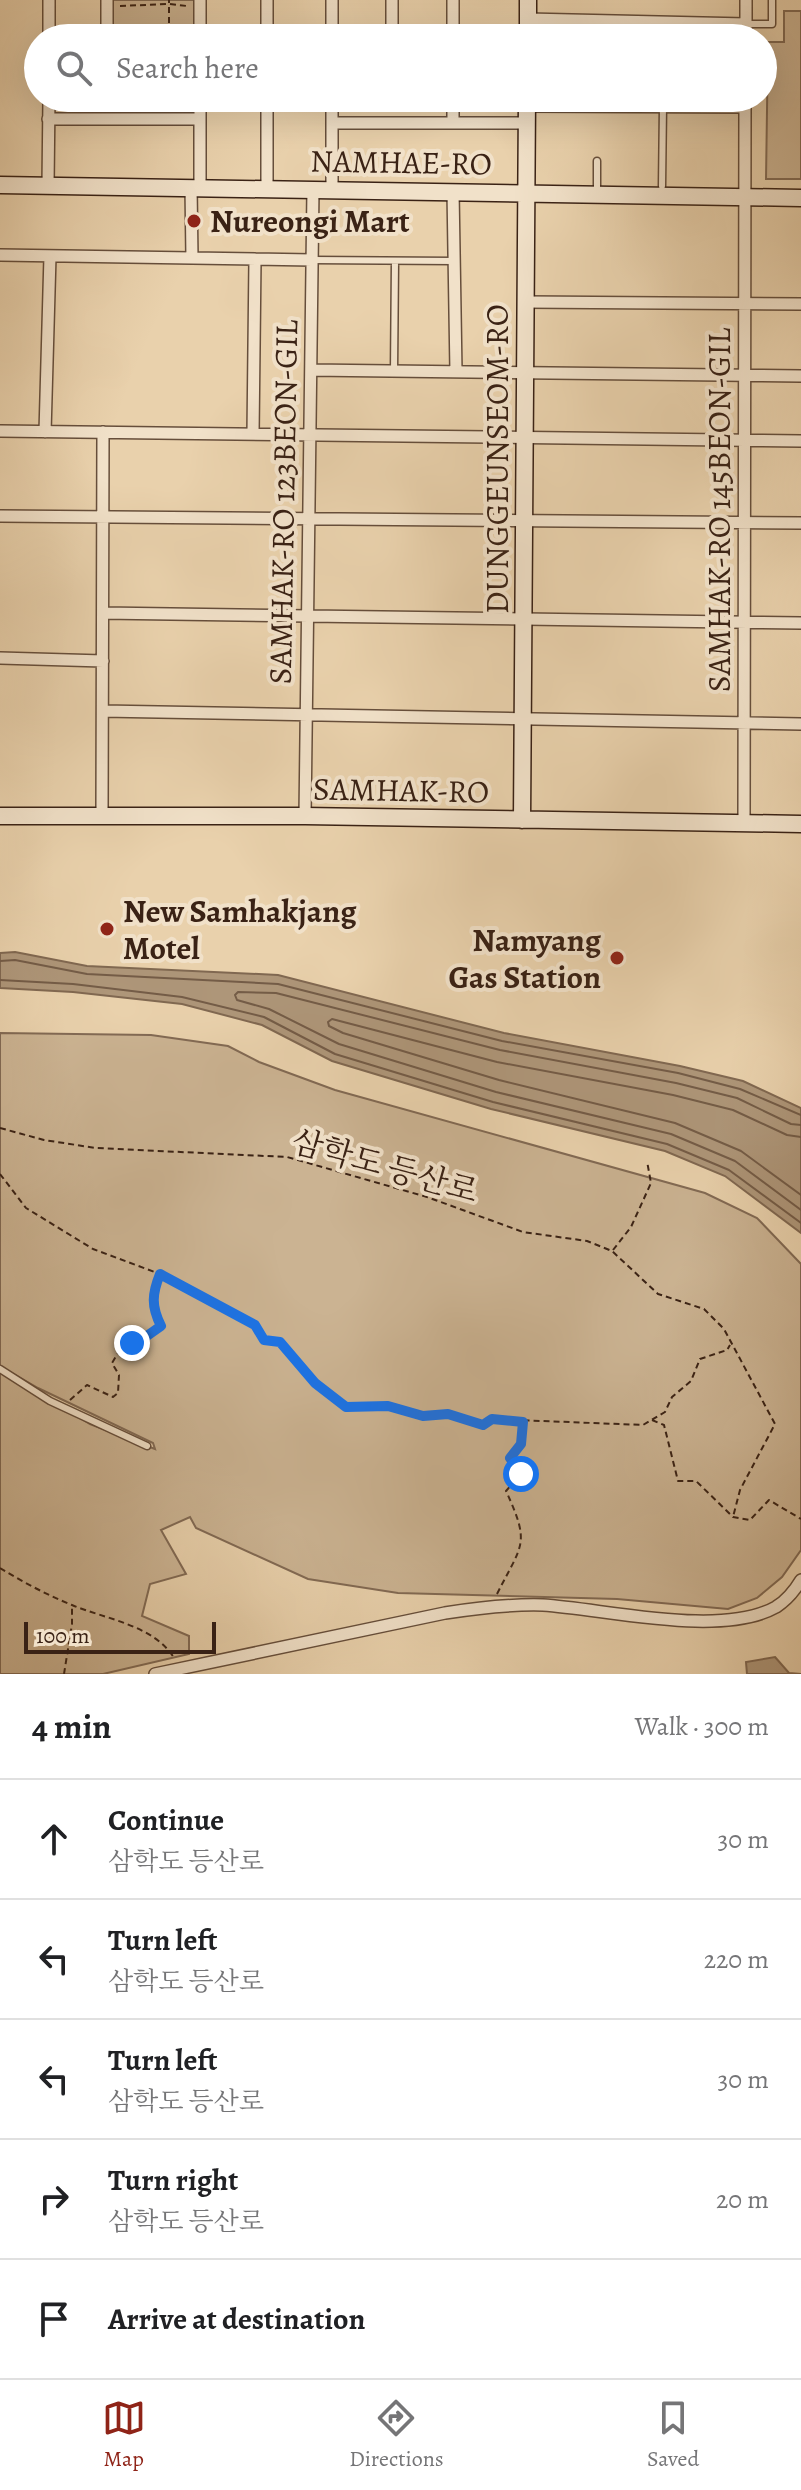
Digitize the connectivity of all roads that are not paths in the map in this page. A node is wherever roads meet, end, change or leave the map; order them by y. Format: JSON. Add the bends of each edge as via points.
{"nodes":[{"id":1,"x":49,"y":0,"type":"edge"},
{"id":2,"x":200,"y":0,"type":"edge"},
{"id":3,"x":267,"y":0,"type":"edge"},
{"id":4,"x":332,"y":0,"type":"edge"},
{"id":5,"x":392,"y":0,"type":"edge"},
{"id":6,"x":453,"y":0,"type":"edge"},
{"id":7,"x":528,"y":0,"type":"edge"},
{"id":8,"x":746,"y":0,"type":"edge"},
{"id":9,"x":772,"y":0,"type":"edge"},
{"id":10,"x":112,"y":4,"type":"edge"},
{"id":11,"x":528,"y":19,"type":"junction"},
{"id":12,"x":49,"y":24,"type":"edge"},
{"id":13,"x":109,"y":24,"type":"edge"},
{"id":14,"x":200,"y":24,"type":"edge"},
{"id":15,"x":267,"y":24,"type":"edge"},
{"id":16,"x":332,"y":24,"type":"edge"},
{"id":17,"x":392,"y":24,"type":"edge"},
{"id":18,"x":453,"y":24,"type":"edge"},
{"id":19,"x":528,"y":24,"type":"edge"},
{"id":20,"x":746,"y":24,"type":"junction"},
{"id":21,"x":48,"y":112,"type":"edge"},
{"id":22,"x":200,"y":112,"type":"edge"},
{"id":23,"x":267,"y":112,"type":"edge"},
{"id":24,"x":332,"y":112,"type":"edge"},
{"id":25,"x":453,"y":112,"type":"edge"},
{"id":26,"x":510,"y":112,"type":"edge"},
{"id":27,"x":527,"y":112,"type":"edge"},
{"id":28,"x":663,"y":112,"type":"edge"},
{"id":29,"x":745,"y":112,"type":"edge"},
{"id":30,"x":48,"y":119,"type":"junction"},
{"id":31,"x":200,"y":119,"type":"junction"},
{"id":32,"x":453,"y":122,"type":"junction"},
{"id":33,"x":332,"y":123,"type":"junction"},
{"id":34,"x":597,"y":161,"type":"dead end"},
{"id":35,"x":0,"y":185,"type":"edge"},
{"id":36,"x":48,"y":185,"type":"junction"},
{"id":37,"x":662,"y":186,"type":"dead end"},
{"id":38,"x":195,"y":187,"type":"junction"},
{"id":39,"x":267,"y":187,"type":"junction"},
{"id":40,"x":313,"y":189,"type":"junction"},
{"id":41,"x":332,"y":189,"type":"junction"},
{"id":42,"x":453,"y":191,"type":"junction"},
{"id":43,"x":526,"y":193,"type":"junction"},
{"id":44,"x":597,"y":196,"type":"junction"},
{"id":45,"x":745,"y":198,"type":"junction"},
{"id":46,"x":801,"y":198,"type":"edge"},
{"id":47,"x":0,"y":255,"type":"edge"},
{"id":48,"x":50,"y":256,"type":"junction"},
{"id":49,"x":192,"y":258,"type":"junction"},
{"id":50,"x":255,"y":259,"type":"junction"},
{"id":51,"x":312,"y":260,"type":"junction"},
{"id":52,"x":395,"y":261,"type":"junction"},
{"id":53,"x":454,"y":261,"type":"junction"},
{"id":54,"x":526,"y":302,"type":"junction"},
{"id":55,"x":745,"y":304,"type":"junction"},
{"id":56,"x":801,"y":304,"type":"edge"},
{"id":57,"x":311,"y":370,"type":"junction"},
{"id":58,"x":394,"y":371,"type":"junction"},
{"id":59,"x":456,"y":372,"type":"junction"},
{"id":60,"x":525,"y":373,"type":"junction"},
{"id":61,"x":745,"y":376,"type":"junction"},
{"id":62,"x":801,"y":376,"type":"edge"},
{"id":63,"x":0,"y":431,"type":"edge"},
{"id":64,"x":45,"y":432,"type":"junction"},
{"id":65,"x":103,"y":432,"type":"junction"},
{"id":66,"x":253,"y":434,"type":"junction"},
{"id":67,"x":310,"y":435,"type":"junction"},
{"id":68,"x":525,"y":437,"type":"junction"},
{"id":69,"x":745,"y":440,"type":"junction"},
{"id":70,"x":801,"y":441,"type":"edge"},
{"id":71,"x":0,"y":516,"type":"edge"},
{"id":72,"x":103,"y":517,"type":"junction"},
{"id":73,"x":309,"y":518,"type":"junction"},
{"id":74,"x":524,"y":520,"type":"junction"},
{"id":75,"x":745,"y":522,"type":"junction"},
{"id":76,"x":801,"y":523,"type":"edge"},
{"id":77,"x":103,"y":613,"type":"junction"},
{"id":78,"x":307,"y":616,"type":"junction"},
{"id":79,"x":523,"y":619,"type":"junction"},
{"id":80,"x":744,"y":622,"type":"junction"},
{"id":81,"x":801,"y":623,"type":"edge"},
{"id":82,"x":0,"y":658,"type":"edge"},
{"id":83,"x":103,"y":661,"type":"junction"},
{"id":84,"x":103,"y":711,"type":"junction"},
{"id":85,"x":306,"y":715,"type":"junction"},
{"id":86,"x":523,"y":719,"type":"junction"},
{"id":87,"x":744,"y":723,"type":"junction"},
{"id":88,"x":801,"y":724,"type":"edge"},
{"id":89,"x":0,"y":816,"type":"edge"},
{"id":90,"x":102,"y":816,"type":"junction"},
{"id":91,"x":305,"y":816,"type":"junction"},
{"id":92,"x":522,"y":820,"type":"junction"},
{"id":93,"x":744,"y":823,"type":"junction"},
{"id":94,"x":801,"y":824,"type":"edge"},
{"id":95,"x":0,"y":1369,"type":"edge"},
{"id":96,"x":147,"y":1446,"type":"dead end"},
{"id":97,"x":801,"y":1580,"type":"edge"},
{"id":98,"x":155,"y":1674,"type":"edge"}],
"edges":[{"from":1,"to":12,"type":"street"},
{"from":2,"to":14,"type":"street"},
{"from":3,"to":15,"type":"street"},
{"from":4,"to":16,"type":"street"},
{"from":5,"to":17,"type":"street"},
{"from":6,"to":18,"type":"street"},
{"from":7,"to":11,"type":"street"},
{"from":8,"to":20,"type":"street"},
{"from":9,"to":20,"type":"lane","via":[[772,24]]},
{"from":10,"to":13,"type":"street"},
{"from":11,"to":19,"type":"street"},
{"from":11,"to":20,"type":"street"},
{"from":21,"to":30,"type":"street"},
{"from":22,"to":31,"type":"street"},
{"from":23,"to":39,"type":"street"},
{"from":24,"to":33,"type":"street"},
{"from":25,"to":32,"type":"street"},
{"from":26,"to":32,"type":"street"},
{"from":27,"to":43,"type":"street","name":"DUNGGEUNSEOM-RO"},
{"from":28,"to":37,"type":"lane"},
{"from":29,"to":45,"type":"street","name":"SAMHAK-RO 145BEON-GIL"},
{"from":30,"to":31,"type":"street"},
{"from":30,"to":36,"type":"street"},
{"from":31,"to":38,"type":"street"},
{"from":32,"to":33,"type":"street"},
{"from":33,"to":41,"type":"street"},
{"from":34,"to":44,"type":"lane"},
{"from":35,"to":36,"type":"street","name":"NAMHAE-RO"},
{"from":36,"to":38,"type":"street","name":"NAMHAE-RO"},
{"from":38,"to":39,"type":"street","name":"NAMHAE-RO"},
{"from":38,"to":49,"type":"street"},
{"from":39,"to":40,"type":"street","name":"NAMHAE-RO"},
{"from":40,"to":41,"type":"street","name":"NAMHAE-RO"},
{"from":40,"to":51,"type":"street","name":"SAMHAK-RO 123BEON-GIL"},
{"from":41,"to":42,"type":"street","name":"NAMHAE-RO"},
{"from":42,"to":43,"type":"street","name":"NAMHAE-RO"},
{"from":42,"to":53,"type":"street"},
{"from":43,"to":44,"type":"street","name":"NAMHAE-RO"},
{"from":43,"to":54,"type":"street","name":"DUNGGEUNSEOM-RO"},
{"from":44,"to":45,"type":"street","name":"NAMHAE-RO"},
{"from":45,"to":46,"type":"street","name":"NAMHAE-RO"},
{"from":45,"to":55,"type":"street","name":"SAMHAK-RO 145BEON-GIL"},
{"from":47,"to":48,"type":"street"},
{"from":48,"to":49,"type":"street"},
{"from":48,"to":64,"type":"street"},
{"from":49,"to":50,"type":"street"},
{"from":50,"to":51,"type":"street"},
{"from":50,"to":66,"type":"street"},
{"from":51,"to":52,"type":"lane"},
{"from":51,"to":57,"type":"street","name":"SAMHAK-RO 123BEON-GIL"},
{"from":52,"to":53,"type":"lane"},
{"from":52,"to":58,"type":"lane"},
{"from":53,"to":59,"type":"street"},
{"from":54,"to":55,"type":"street"},
{"from":54,"to":60,"type":"street","name":"DUNGGEUNSEOM-RO"},
{"from":55,"to":56,"type":"street"},
{"from":55,"to":61,"type":"street","name":"SAMHAK-RO 145BEON-GIL"},
{"from":57,"to":58,"type":"street"},
{"from":57,"to":67,"type":"street","name":"SAMHAK-RO 123BEON-GIL"},
{"from":58,"to":59,"type":"street"},
{"from":59,"to":60,"type":"street"},
{"from":60,"to":61,"type":"street"},
{"from":60,"to":68,"type":"street","name":"DUNGGEUNSEOM-RO"},
{"from":61,"to":62,"type":"street"},
{"from":61,"to":69,"type":"street","name":"SAMHAK-RO 145BEON-GIL"},
{"from":63,"to":64,"type":"street"},
{"from":64,"to":65,"type":"street"},
{"from":65,"to":66,"type":"street"},
{"from":65,"to":72,"type":"street"},
{"from":66,"to":67,"type":"street"},
{"from":67,"to":68,"type":"street"},
{"from":67,"to":73,"type":"street","name":"SAMHAK-RO 123BEON-GIL"},
{"from":68,"to":69,"type":"street"},
{"from":68,"to":74,"type":"street","name":"DUNGGEUNSEOM-RO"},
{"from":69,"to":70,"type":"street"},
{"from":69,"to":75,"type":"street","name":"SAMHAK-RO 145BEON-GIL"},
{"from":71,"to":72,"type":"street"},
{"from":72,"to":73,"type":"street"},
{"from":72,"to":77,"type":"street"},
{"from":73,"to":74,"type":"street"},
{"from":73,"to":78,"type":"street","name":"SAMHAK-RO 123BEON-GIL"},
{"from":74,"to":75,"type":"street"},
{"from":74,"to":79,"type":"street","name":"DUNGGEUNSEOM-RO"},
{"from":75,"to":76,"type":"street"},
{"from":75,"to":80,"type":"street","name":"SAMHAK-RO 145BEON-GIL"},
{"from":77,"to":78,"type":"street"},
{"from":77,"to":83,"type":"street"},
{"from":78,"to":79,"type":"street"},
{"from":78,"to":85,"type":"street","name":"SAMHAK-RO 123BEON-GIL"},
{"from":79,"to":80,"type":"street"},
{"from":79,"to":86,"type":"street","name":"DUNGGEUNSEOM-RO"},
{"from":80,"to":81,"type":"street"},
{"from":80,"to":87,"type":"street","name":"SAMHAK-RO 145BEON-GIL"},
{"from":82,"to":83,"type":"street"},
{"from":83,"to":84,"type":"street"},
{"from":84,"to":85,"type":"street"},
{"from":84,"to":90,"type":"street"},
{"from":85,"to":86,"type":"street"},
{"from":85,"to":91,"type":"street","name":"SAMHAK-RO 123BEON-GIL"},
{"from":86,"to":87,"type":"street"},
{"from":86,"to":92,"type":"street","name":"DUNGGEUNSEOM-RO"},
{"from":87,"to":88,"type":"street"},
{"from":87,"to":93,"type":"street","name":"SAMHAK-RO 145BEON-GIL"},
{"from":89,"to":90,"type":"street","name":"SAMHAK-RO"},
{"from":90,"to":91,"type":"street","name":"SAMHAK-RO"},
{"from":91,"to":92,"type":"street","name":"SAMHAK-RO"},
{"from":92,"to":93,"type":"street","name":"SAMHAK-RO"},
{"from":93,"to":94,"type":"street","name":"SAMHAK-RO"},
{"from":95,"to":96,"type":"lane","via":[[50,1401]]},
{"from":97,"to":98,"type":"street","via":[[774,1608],[727,1619],[493,1606]]}]}
